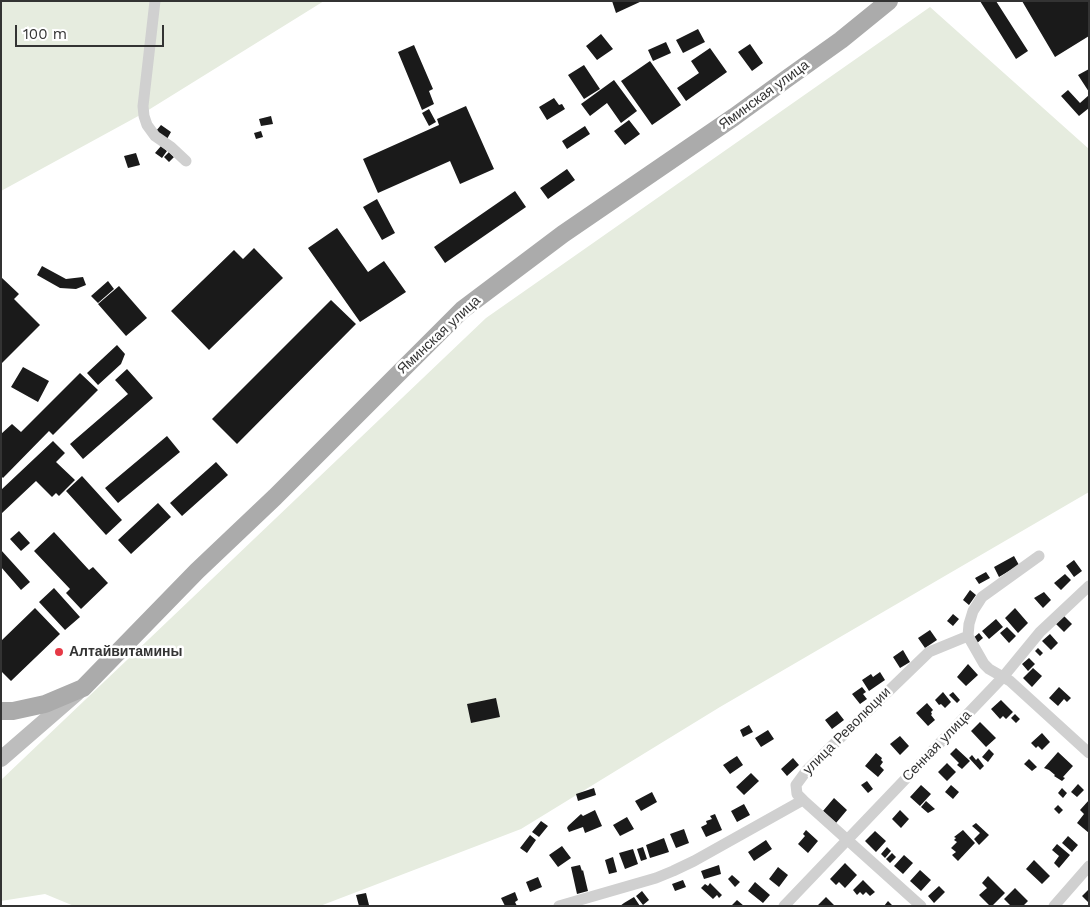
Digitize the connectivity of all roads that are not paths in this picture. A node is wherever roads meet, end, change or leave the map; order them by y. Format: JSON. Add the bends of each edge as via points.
{"nodes":[{"id":1,"x":155,"y":1,"type":"edge"},
{"id":2,"x":889,"y":1,"type":"edge"},
{"id":3,"x":186,"y":161,"type":"dead end"},
{"id":4,"x":1039,"y":556,"type":"dead end"},
{"id":5,"x":1089,"y":586,"type":"edge"},
{"id":6,"x":968,"y":636,"type":"junction"},
{"id":7,"x":1003,"y":676,"type":"junction"},
{"id":8,"x":83,"y":688,"type":"junction"},
{"id":9,"x":1,"y":712,"type":"edge"},
{"id":10,"x":1089,"y":752,"type":"edge"},
{"id":11,"x":1,"y":759,"type":"edge"},
{"id":12,"x":803,"y":800,"type":"junction"},
{"id":13,"x":846,"y":840,"type":"junction"},
{"id":14,"x":1089,"y":866,"type":"edge"},
{"id":15,"x":567,"y":905,"type":"edge"},
{"id":16,"x":784,"y":906,"type":"edge"},
{"id":17,"x":920,"y":906,"type":"edge"},
{"id":18,"x":1054,"y":906,"type":"edge"}],
"edges":[{"from":1,"to":3,"type":"street","via":[[144,116],[155,136]]},
{"from":2,"to":8,"type":"main road","name":"Яминская улица","via":[[841,40],[555,240],[462,310],[275,497],[197,570]]},
{"from":4,"to":6,"type":"street","via":[[982,596],[969,624]]},
{"from":5,"to":7,"type":"street","name":"Сенная улица","via":[[1040,632]]},
{"from":6,"to":7,"type":"street","via":[[984,664]]},
{"from":6,"to":12,"type":"street","name":"улица Революции","via":[[929,652],[831,745],[800,779],[796,789]]},
{"from":7,"to":10,"type":"street"},
{"from":7,"to":13,"type":"street","name":"Сенная улица"},
{"from":8,"to":9,"type":"main road","via":[[45,704]]},
{"from":8,"to":11,"type":"main road"},
{"from":12,"to":13,"type":"street"},
{"from":12,"to":15,"type":"street","via":[[694,862],[656,878]]},
{"from":13,"to":16,"type":"street","name":"Сенная улица"},
{"from":13,"to":17,"type":"street"},
{"from":14,"to":18,"type":"street"}]}
